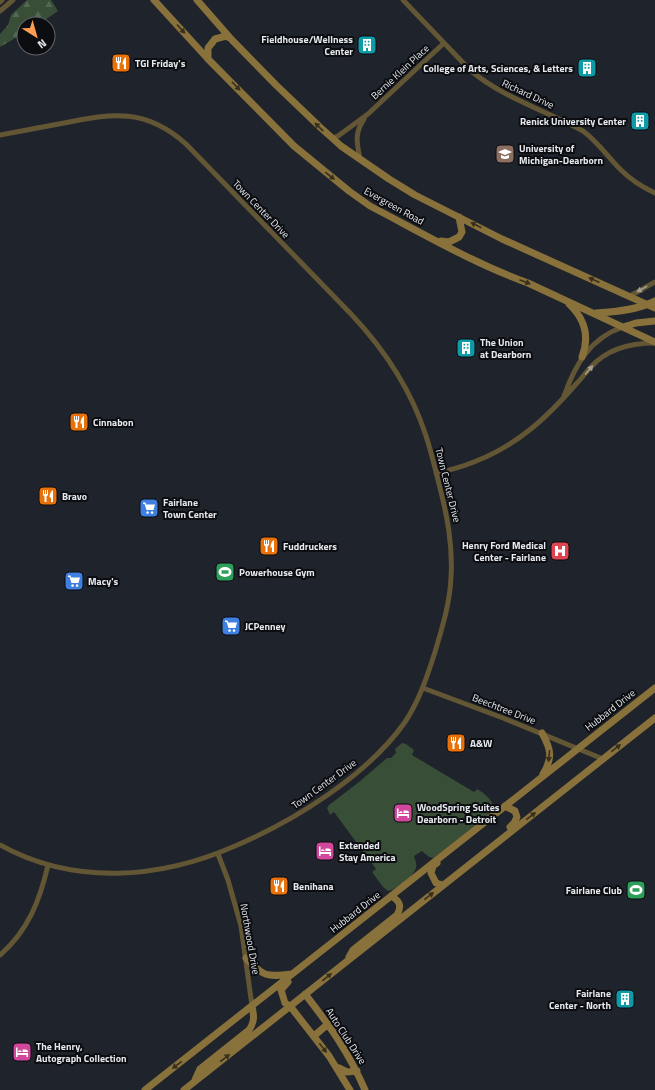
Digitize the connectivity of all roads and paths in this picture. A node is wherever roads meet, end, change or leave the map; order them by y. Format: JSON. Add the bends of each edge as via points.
{"nodes":[{"id":1,"x":2,"y":0,"type":"edge"},
{"id":2,"x":13,"y":0,"type":"edge"},
{"id":3,"x":154,"y":0,"type":"edge"},
{"id":4,"x":197,"y":0,"type":"edge"},
{"id":5,"x":403,"y":0,"type":"edge"},
{"id":6,"x":0,"y":2,"type":"edge"},
{"id":7,"x":0,"y":12,"type":"edge"},
{"id":8,"x":232,"y":40,"type":"junction"},
{"id":9,"x":444,"y":43,"type":"junction"},
{"id":10,"x":208,"y":59,"type":"junction"},
{"id":11,"x":368,"y":114,"type":"junction"},
{"id":12,"x":0,"y":135,"type":"edge"},
{"id":13,"x":332,"y":138,"type":"junction"},
{"id":14,"x":360,"y":159,"type":"junction"},
{"id":15,"x":655,"y":193,"type":"edge"},
{"id":16,"x":459,"y":217,"type":"junction"},
{"id":17,"x":437,"y":241,"type":"junction"},
{"id":18,"x":655,"y":282,"type":"edge"},
{"id":19,"x":630,"y":296,"type":"junction"},
{"id":20,"x":565,"y":300,"type":"junction"},
{"id":21,"x":655,"y":301,"type":"edge"},
{"id":22,"x":648,"y":305,"type":"junction"},
{"id":23,"x":655,"y":308,"type":"edge"},
{"id":24,"x":594,"y":313,"type":"junction"},
{"id":25,"x":655,"y":321,"type":"edge"},
{"id":26,"x":623,"y":327,"type":"junction"},
{"id":27,"x":655,"y":342,"type":"edge"},
{"id":28,"x":582,"y":357,"type":"junction"},
{"id":29,"x":563,"y":399,"type":"junction"},
{"id":30,"x":436,"y":473,"type":"junction"},
{"id":31,"x":423,"y":688,"type":"junction"},
{"id":32,"x":655,"y":688,"type":"edge"},
{"id":33,"x":655,"y":718,"type":"edge"},
{"id":34,"x":542,"y":733,"type":"junction"},
{"id":35,"x":577,"y":748,"type":"junction"},
{"id":36,"x":603,"y":759,"type":"junction"},
{"id":37,"x":540,"y":778,"type":"junction"},
{"id":38,"x":505,"y":806,"type":"junction"},
{"id":39,"x":462,"y":839,"type":"junction"},
{"id":40,"x":0,"y":845,"type":"edge"},
{"id":41,"x":218,"y":854,"type":"junction"},
{"id":42,"x":474,"y":861,"type":"junction"},
{"id":43,"x":48,"y":865,"type":"junction"},
{"id":44,"x":443,"y":885,"type":"junction"},
{"id":45,"x":391,"y":896,"type":"junction"},
{"id":46,"x":346,"y":932,"type":"junction"},
{"id":47,"x":0,"y":955,"type":"edge"},
{"id":48,"x":246,"y":958,"type":"junction"},
{"id":49,"x":347,"y":961,"type":"junction"},
{"id":50,"x":292,"y":974,"type":"junction"},
{"id":51,"x":305,"y":994,"type":"junction"},
{"id":52,"x":252,"y":1006,"type":"junction"},
{"id":53,"x":290,"y":1006,"type":"junction"},
{"id":54,"x":328,"y":1024,"type":"junction"},
{"id":55,"x":314,"y":1036,"type":"junction"},
{"id":56,"x":337,"y":1067,"type":"junction"},
{"id":57,"x":356,"y":1071,"type":"junction"},
{"id":58,"x":194,"y":1082,"type":"junction"},
{"id":59,"x":145,"y":1090,"type":"edge"},
{"id":60,"x":184,"y":1090,"type":"edge"},
{"id":61,"x":350,"y":1090,"type":"edge"},
{"id":62,"x":365,"y":1090,"type":"edge"}],
"edges":[{"from":1,"to":6,"type":"street"},
{"from":2,"to":7,"type":"street"},
{"from":3,"to":10,"type":"street","name":"Evergreen Road","one_way":true},
{"from":4,"to":8,"type":"street","name":"Evergreen Road"},
{"from":5,"to":9,"type":"street","name":"Richard Drive"},
{"from":8,"to":10,"type":"street","via":[[226,36],[215,39],[208,48]]},
{"from":13,"to":8,"type":"street","name":"Evergreen Road","one_way":true},
{"from":9,"to":11,"type":"street","name":"Bernie Klein Place"},
{"from":9,"to":15,"type":"street","name":"Richard Drive","via":[[489,85],[587,134],[628,176]]},
{"from":10,"to":17,"type":"street","name":"Evergreen Road","one_way":true,"via":[[294,146],[338,182],[370,206]]},
{"from":11,"to":13,"type":"street","name":"Bernie Klein Place"},
{"from":11,"to":14,"type":"street","name":"Bernie Klein Place","via":[[358,129],[356,141]]},
{"from":12,"to":30,"type":"street","name":"Town Center Drive","via":[[97,116],[120,115],[148,121],[166,129],[179,139],[351,314],[376,343],[413,402],[427,438]]},
{"from":13,"to":14,"type":"street","name":"Evergreen Road"},
{"from":14,"to":16,"type":"street","name":"Evergreen Road","via":[[415,195]]},
{"from":16,"to":17,"type":"street","via":[[462,232],[459,237],[450,242]]},
{"from":19,"to":16,"type":"street","name":"Evergreen Road","one_way":true},
{"from":17,"to":20,"type":"street","name":"Evergreen Road","one_way":true,"via":[[482,264]]},
{"from":18,"to":19,"type":"street","one_way":true},
{"from":19,"to":22,"type":"street","name":"Evergreen Road"},
{"from":20,"to":24,"type":"street","name":"Evergreen Road"},
{"from":20,"to":28,"type":"street","via":[[585,326],[586,342]]},
{"from":21,"to":22,"type":"street"},
{"from":22,"to":23,"type":"street","name":"Evergreen Road"},
{"from":22,"to":24,"type":"street"},
{"from":24,"to":26,"type":"street","name":"Evergreen Road"},
{"from":25,"to":26,"type":"street"},
{"from":26,"to":27,"type":"street","name":"Evergreen Road"},
{"from":26,"to":28,"type":"street","via":[[601,338]]},
{"from":29,"to":27,"type":"street","one_way":true,"via":[[592,366],[608,354],[631,345]]},
{"from":28,"to":29,"type":"street","via":[[572,374]]},
{"from":29,"to":30,"type":"street","via":[[531,429],[499,450],[462,467]]},
{"from":30,"to":31,"type":"street","name":"Town Center Drive","via":[[450,534],[451,579],[446,611]]},
{"from":31,"to":34,"type":"street","name":"Beechtree Drive"},
{"from":31,"to":41,"type":"street","name":"Town Center Drive","via":[[398,732],[357,772],[326,796],[284,822]]},
{"from":32,"to":35,"type":"street","name":"Hubbard Drive"},
{"from":36,"to":33,"type":"street","one_way":true},
{"from":34,"to":35,"type":"street","name":"Beechtree Drive"},
{"from":34,"to":37,"type":"street","one_way":true,"via":[[550,754],[547,767]]},
{"from":35,"to":36,"type":"street"},
{"from":35,"to":37,"type":"street","name":"Hubbard Drive"},
{"from":42,"to":36,"type":"street","one_way":true},
{"from":37,"to":38,"type":"street","name":"Hubbard Drive"},
{"from":38,"to":39,"type":"street","name":"Hubbard Drive"},
{"from":38,"to":42,"type":"street","via":[[515,811],[518,817],[478,852]]},
{"from":39,"to":44,"type":"street","via":[[455,849],[433,866],[432,877],[436,883]]},
{"from":39,"to":45,"type":"street","name":"Hubbard Drive"},
{"from":40,"to":43,"type":"street","name":"Town Center Drive"},
{"from":41,"to":43,"type":"street","name":"Town Center Drive","via":[[173,867],[131,874],[84,872]]},
{"from":41,"to":48,"type":"street","name":"Northwood Drive","via":[[236,905]]},
{"from":42,"to":44,"type":"street"},
{"from":43,"to":47,"type":"street","via":[[39,899],[31,917],[16,939]]},
{"from":49,"to":44,"type":"street","one_way":true},
{"from":45,"to":46,"type":"street","name":"Hubbard Drive"},
{"from":45,"to":49,"type":"street","via":[[400,904],[397,915],[353,950]]},
{"from":46,"to":50,"type":"street","name":"Hubbard Drive"},
{"from":46,"to":53,"type":"street","via":[[336,945],[281,990],[285,1002]]},
{"from":48,"to":50,"type":"street","via":[[265,975]]},
{"from":48,"to":52,"type":"street","name":"Northwood Drive"},
{"from":51,"to":49,"type":"street","one_way":true},
{"from":50,"to":52,"type":"street","name":"Hubbard Drive"},
{"from":51,"to":53,"type":"street"},
{"from":51,"to":54,"type":"street","name":"Auto Club Drive"},
{"from":52,"to":58,"type":"street","via":[[254,1017],[249,1030],[200,1069]]},
{"from":52,"to":59,"type":"street","name":"Hubbard Drive","one_way":true},
{"from":53,"to":55,"type":"street"},
{"from":58,"to":53,"type":"street","one_way":true},
{"from":54,"to":55,"type":"street"},
{"from":54,"to":57,"type":"street","name":"Auto Club Drive"},
{"from":55,"to":56,"type":"street","one_way":true},
{"from":56,"to":57,"type":"street","via":[[346,1072]]},
{"from":56,"to":61,"type":"street"},
{"from":57,"to":62,"type":"street","name":"Auto Club Drive"},
{"from":58,"to":60,"type":"street"}]}
